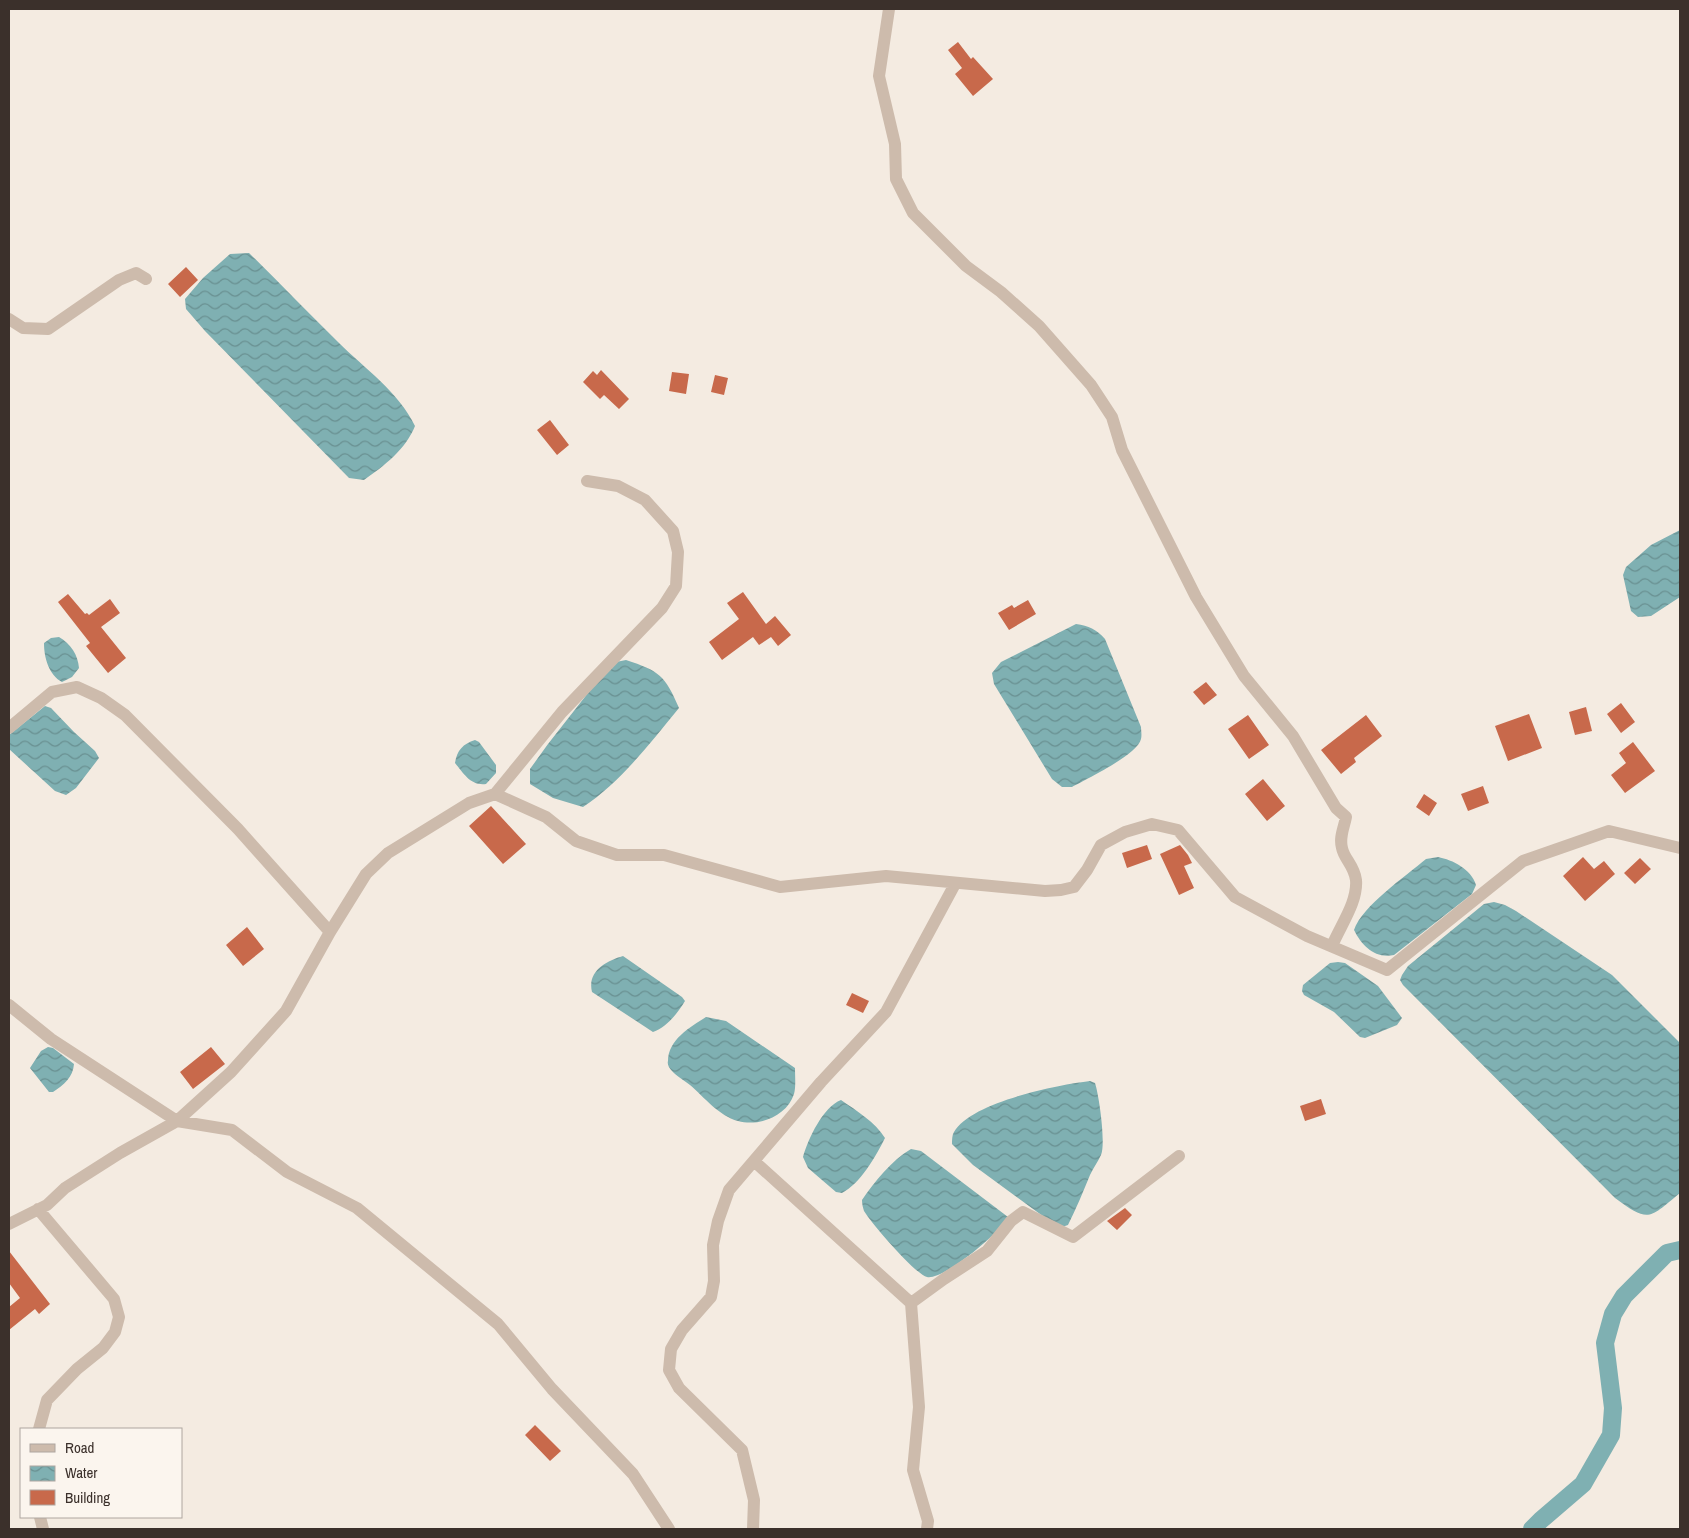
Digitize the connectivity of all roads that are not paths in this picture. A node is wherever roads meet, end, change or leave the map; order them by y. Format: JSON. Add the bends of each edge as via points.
{"nodes":[{"id":1,"x":889,"y":9,"type":"edge"},
{"id":2,"x":146,"y":279,"type":"dead end"},
{"id":3,"x":9,"y":319,"type":"edge"},
{"id":4,"x":587,"y":481,"type":"dead end"},
{"id":5,"x":9,"y":728,"type":"edge"},
{"id":6,"x":495,"y":794,"type":"junction"},
{"id":7,"x":1680,"y":848,"type":"edge"},
{"id":8,"x":955,"y":884,"type":"junction"},
{"id":9,"x":330,"y":932,"type":"junction"},
{"id":10,"x":1332,"y":946,"type":"junction"},
{"id":11,"x":9,"y":1005,"type":"edge"},
{"id":12,"x":178,"y":1121,"type":"junction"},
{"id":13,"x":1179,"y":1156,"type":"dead end"},
{"id":14,"x":754,"y":1161,"type":"junction"},
{"id":15,"x":38,"y":1209,"type":"junction"},
{"id":16,"x":9,"y":1224,"type":"edge"},
{"id":17,"x":911,"y":1303,"type":"junction"},
{"id":18,"x":39,"y":1428,"type":"edge"},
{"id":19,"x":669,"y":1529,"type":"edge"},
{"id":20,"x":753,"y":1529,"type":"edge"},
{"id":21,"x":927,"y":1529,"type":"edge"}],
"edges":[{"from":1,"to":10,"type":"street","via":[[879,76],[895,144],[896,179],[913,214],[966,266],[1040,326],[1091,385],[1112,417],[1122,450],[1196,598],[1244,676],[1293,736],[1336,808],[1346,817],[1341,834],[1342,850],[1353,866],[1356,881],[1354,898]]},
{"from":2,"to":3,"type":"street","via":[[136,273],[119,280],[48,329],[23,328]]},
{"from":4,"to":6,"type":"street","via":[[618,486],[645,500],[673,531],[678,552],[676,586],[662,608],[562,712]]},
{"from":5,"to":9,"type":"street","via":[[52,692],[77,687],[101,698],[125,715],[238,829]]},
{"from":6,"to":8,"type":"street","via":[[546,817],[576,841],[617,856],[664,856],[780,887],[886,876]]},
{"from":6,"to":9,"type":"street","via":[[469,803],[388,853],[366,874]]},
{"from":7,"to":10,"type":"street","via":[[1609,832],[1523,861],[1386,970]]},
{"from":8,"to":10,"type":"street","via":[[1045,891],[1074,887],[1101,845],[1125,832],[1152,824],[1178,830],[1235,896],[1307,936]]},
{"from":8,"to":14,"type":"street","via":[[886,1012]]},
{"from":9,"to":12,"type":"street","via":[[286,1011],[232,1072]]},
{"from":11,"to":12,"type":"street","via":[[51,1039]]},
{"from":12,"to":15,"type":"street","via":[[64,1188]]},
{"from":12,"to":19,"type":"street","via":[[232,1130],[287,1172],[357,1208],[441,1276],[498,1324],[552,1388],[633,1474]]},
{"from":13,"to":17,"type":"street","via":[[1073,1237],[1023,1212],[1011,1221],[987,1251]]},
{"from":14,"to":17,"type":"street"},
{"from":14,"to":20,"type":"street","via":[[729,1190],[713,1246],[711,1296],[682,1330],[671,1350],[670,1370],[679,1388],[742,1450],[754,1500]]},
{"from":15,"to":16,"type":"street"},
{"from":15,"to":18,"type":"street","via":[[114,1299],[119,1317],[116,1332],[103,1348],[47,1400]]},
{"from":17,"to":21,"type":"street","via":[[919,1407],[912,1470],[928,1522]]}]}
